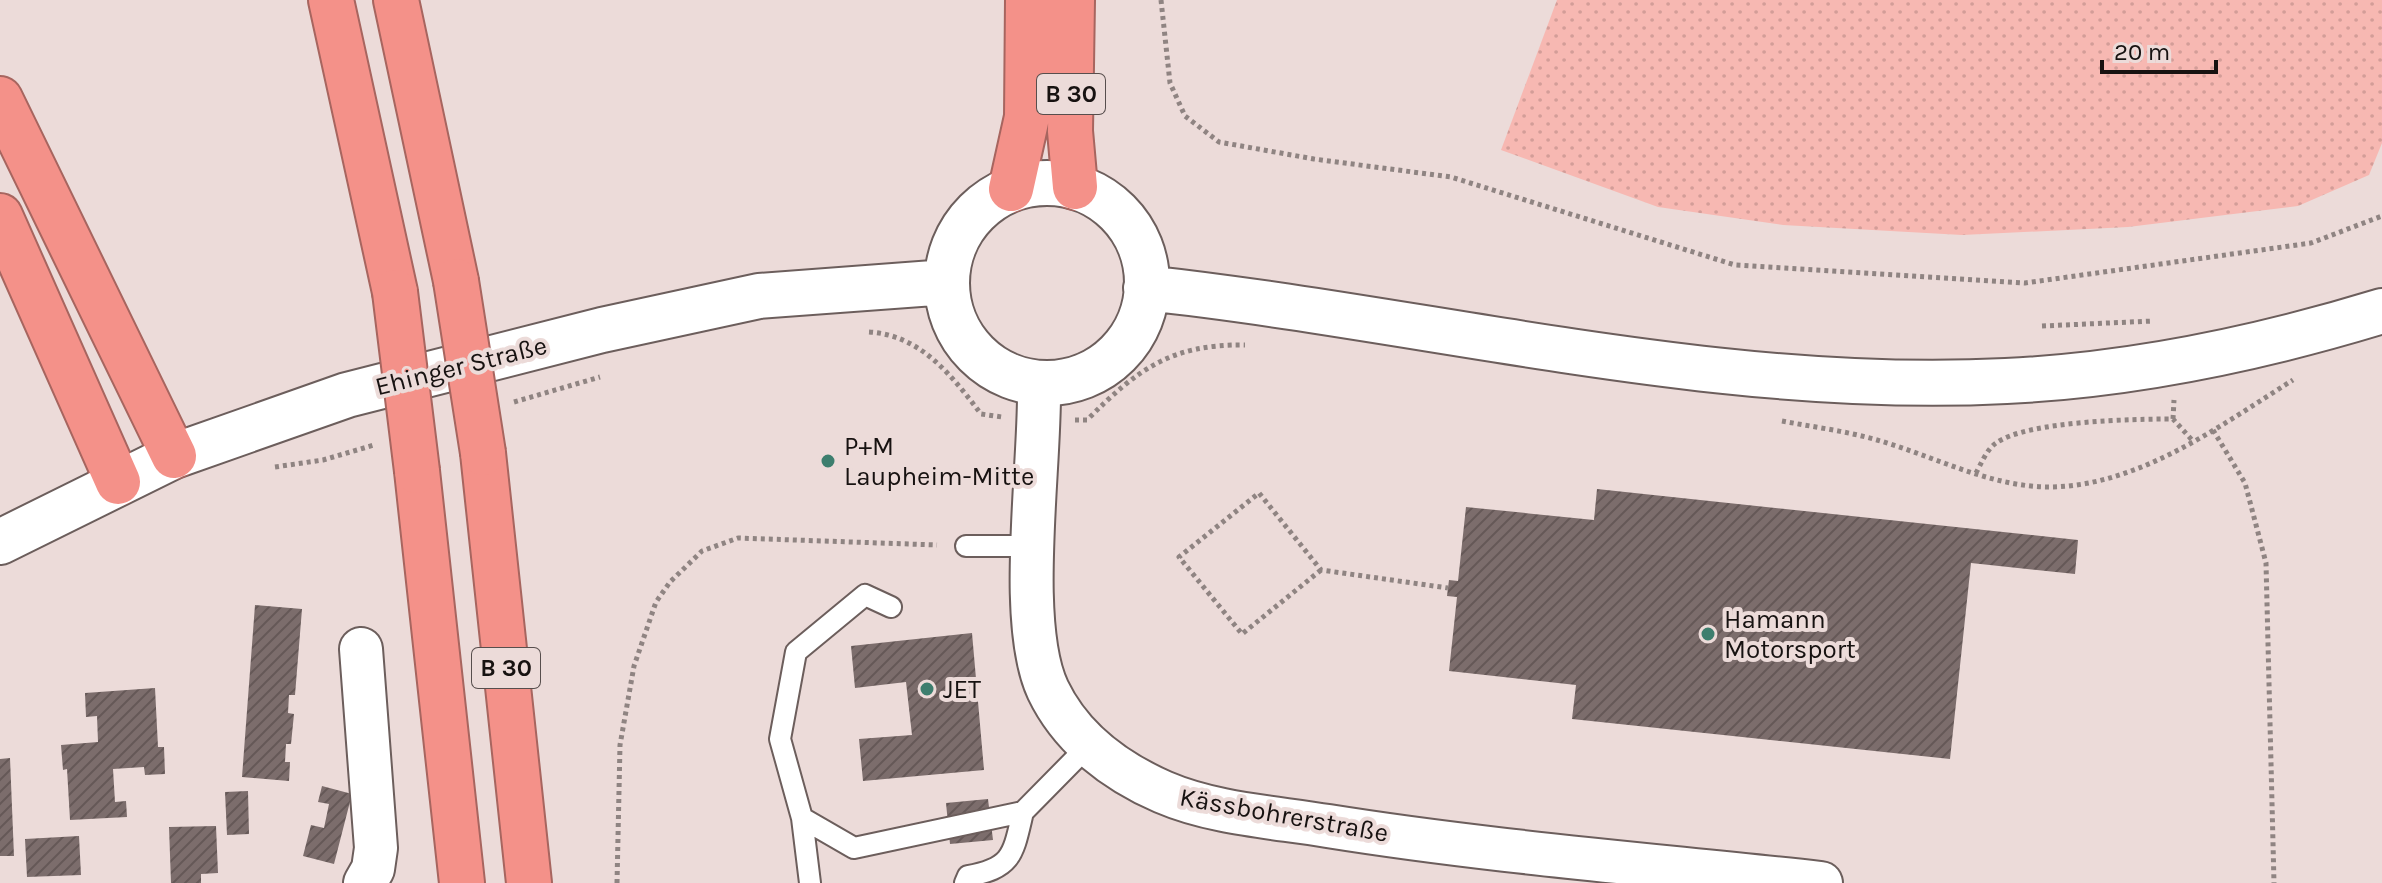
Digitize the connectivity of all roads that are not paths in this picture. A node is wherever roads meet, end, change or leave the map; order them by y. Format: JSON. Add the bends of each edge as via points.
{"nodes":[{"id":1,"x":311,"y":0,"type":"edge"},
{"id":2,"x":331,"y":0,"type":"edge"},
{"id":3,"x":396,"y":0,"type":"edge"},
{"id":4,"x":418,"y":0,"type":"edge"},
{"id":5,"x":1028,"y":0,"type":"edge"},
{"id":6,"x":1072,"y":0,"type":"edge"},
{"id":7,"x":0,"y":99,"type":"edge"},
{"id":8,"x":424,"y":124,"type":"junction"},
{"id":9,"x":365,"y":151,"type":"junction"},
{"id":10,"x":1075,"y":187,"type":"junction"},
{"id":11,"x":1011,"y":189,"type":"junction"},
{"id":12,"x":0,"y":216,"type":"edge"},
{"id":13,"x":947,"y":282,"type":"junction"},
{"id":14,"x":1146,"y":288,"type":"junction"},
{"id":15,"x":2382,"y":311,"type":"edge"},
{"id":16,"x":1039,"y":383,"type":"junction"},
{"id":17,"x":174,"y":456,"type":"junction"},
{"id":18,"x":118,"y":482,"type":"junction"},
{"id":19,"x":0,"y":542,"type":"edge"},
{"id":20,"x":966,"y":546,"type":"road end"},
{"id":21,"x":1034,"y":546,"type":"junction"},
{"id":22,"x":891,"y":607,"type":"dead end"},
{"id":23,"x":361,"y":649,"type":"dead end"},
{"id":24,"x":1089,"y":745,"type":"junction"},
{"id":25,"x":1023,"y":812,"type":"junction"},
{"id":26,"x":802,"y":818,"type":"junction"},
{"id":27,"x":365,"y":883,"type":"edge"},
{"id":28,"x":462,"y":883,"type":"edge"},
{"id":29,"x":529,"y":883,"type":"edge"},
{"id":30,"x":810,"y":883,"type":"edge"},
{"id":31,"x":965,"y":883,"type":"edge"},
{"id":32,"x":1821,"y":883,"type":"edge"}],
"edges":[{"from":1,"to":9,"type":"highway"},
{"from":2,"to":9,"type":"highway","number":"B 30"},
{"from":3,"to":8,"type":"highway","number":"B 30"},
{"from":4,"to":8,"type":"highway"},
{"from":5,"to":11,"type":"highway","via":[[1027,117]]},
{"from":6,"to":10,"type":"highway","number":"B 30","via":[[1070,131]]},
{"from":7,"to":17,"type":"highway"},
{"from":8,"to":29,"type":"highway","number":"B 30","bridge":true,"via":[[483,453]]},
{"from":9,"to":28,"type":"highway","number":"B 30","bridge":true,"via":[[395,292]]},
{"from":10,"to":11,"type":"main road","via":[[1054,183]]},
{"from":10,"to":14,"type":"main road","via":[[1120,215],[1136,237],[1145,262]]},
{"from":11,"to":13,"type":"main road","via":[[981,208],[958,236]]},
{"from":12,"to":18,"type":"highway"},
{"from":13,"to":16,"type":"main road","via":[[949,306],[972,350],[1003,372]]},
{"from":13,"to":17,"type":"main road","name":"Ehinger Straße","via":[[759,296],[602,330],[347,395]]},
{"from":14,"to":15,"type":"main road","via":[[1744,373],[1874,382],[2092,374],[2177,361]]},
{"from":14,"to":16,"type":"main road","via":[[1130,338],[1112,358],[1091,373]]},
{"from":16,"to":21,"type":"street","name":"Kässbohrerstraße"},
{"from":17,"to":18,"type":"main road","name":"Ehinger Straße"},
{"from":18,"to":19,"type":"main road","name":"Ehinger Straße"},
{"from":20,"to":21,"type":"lane"},
{"from":21,"to":24,"type":"street","name":"Kässbohrerstraße","via":[[1039,663],[1048,690],[1076,735]]},
{"from":22,"to":26,"type":"lane","via":[[865,595],[796,652],[780,739]]},
{"from":23,"to":27,"type":"street","via":[[376,848]]},
{"from":24,"to":25,"type":"lane"},
{"from":24,"to":32,"type":"street","name":"Kässbohrerstraße","via":[[1137,779],[1208,807],[1382,835]]},
{"from":25,"to":26,"type":"lane","via":[[854,848]]},
{"from":25,"to":31,"type":"lane","via":[[1006,864],[968,876]]},
{"from":26,"to":30,"type":"lane"}]}
